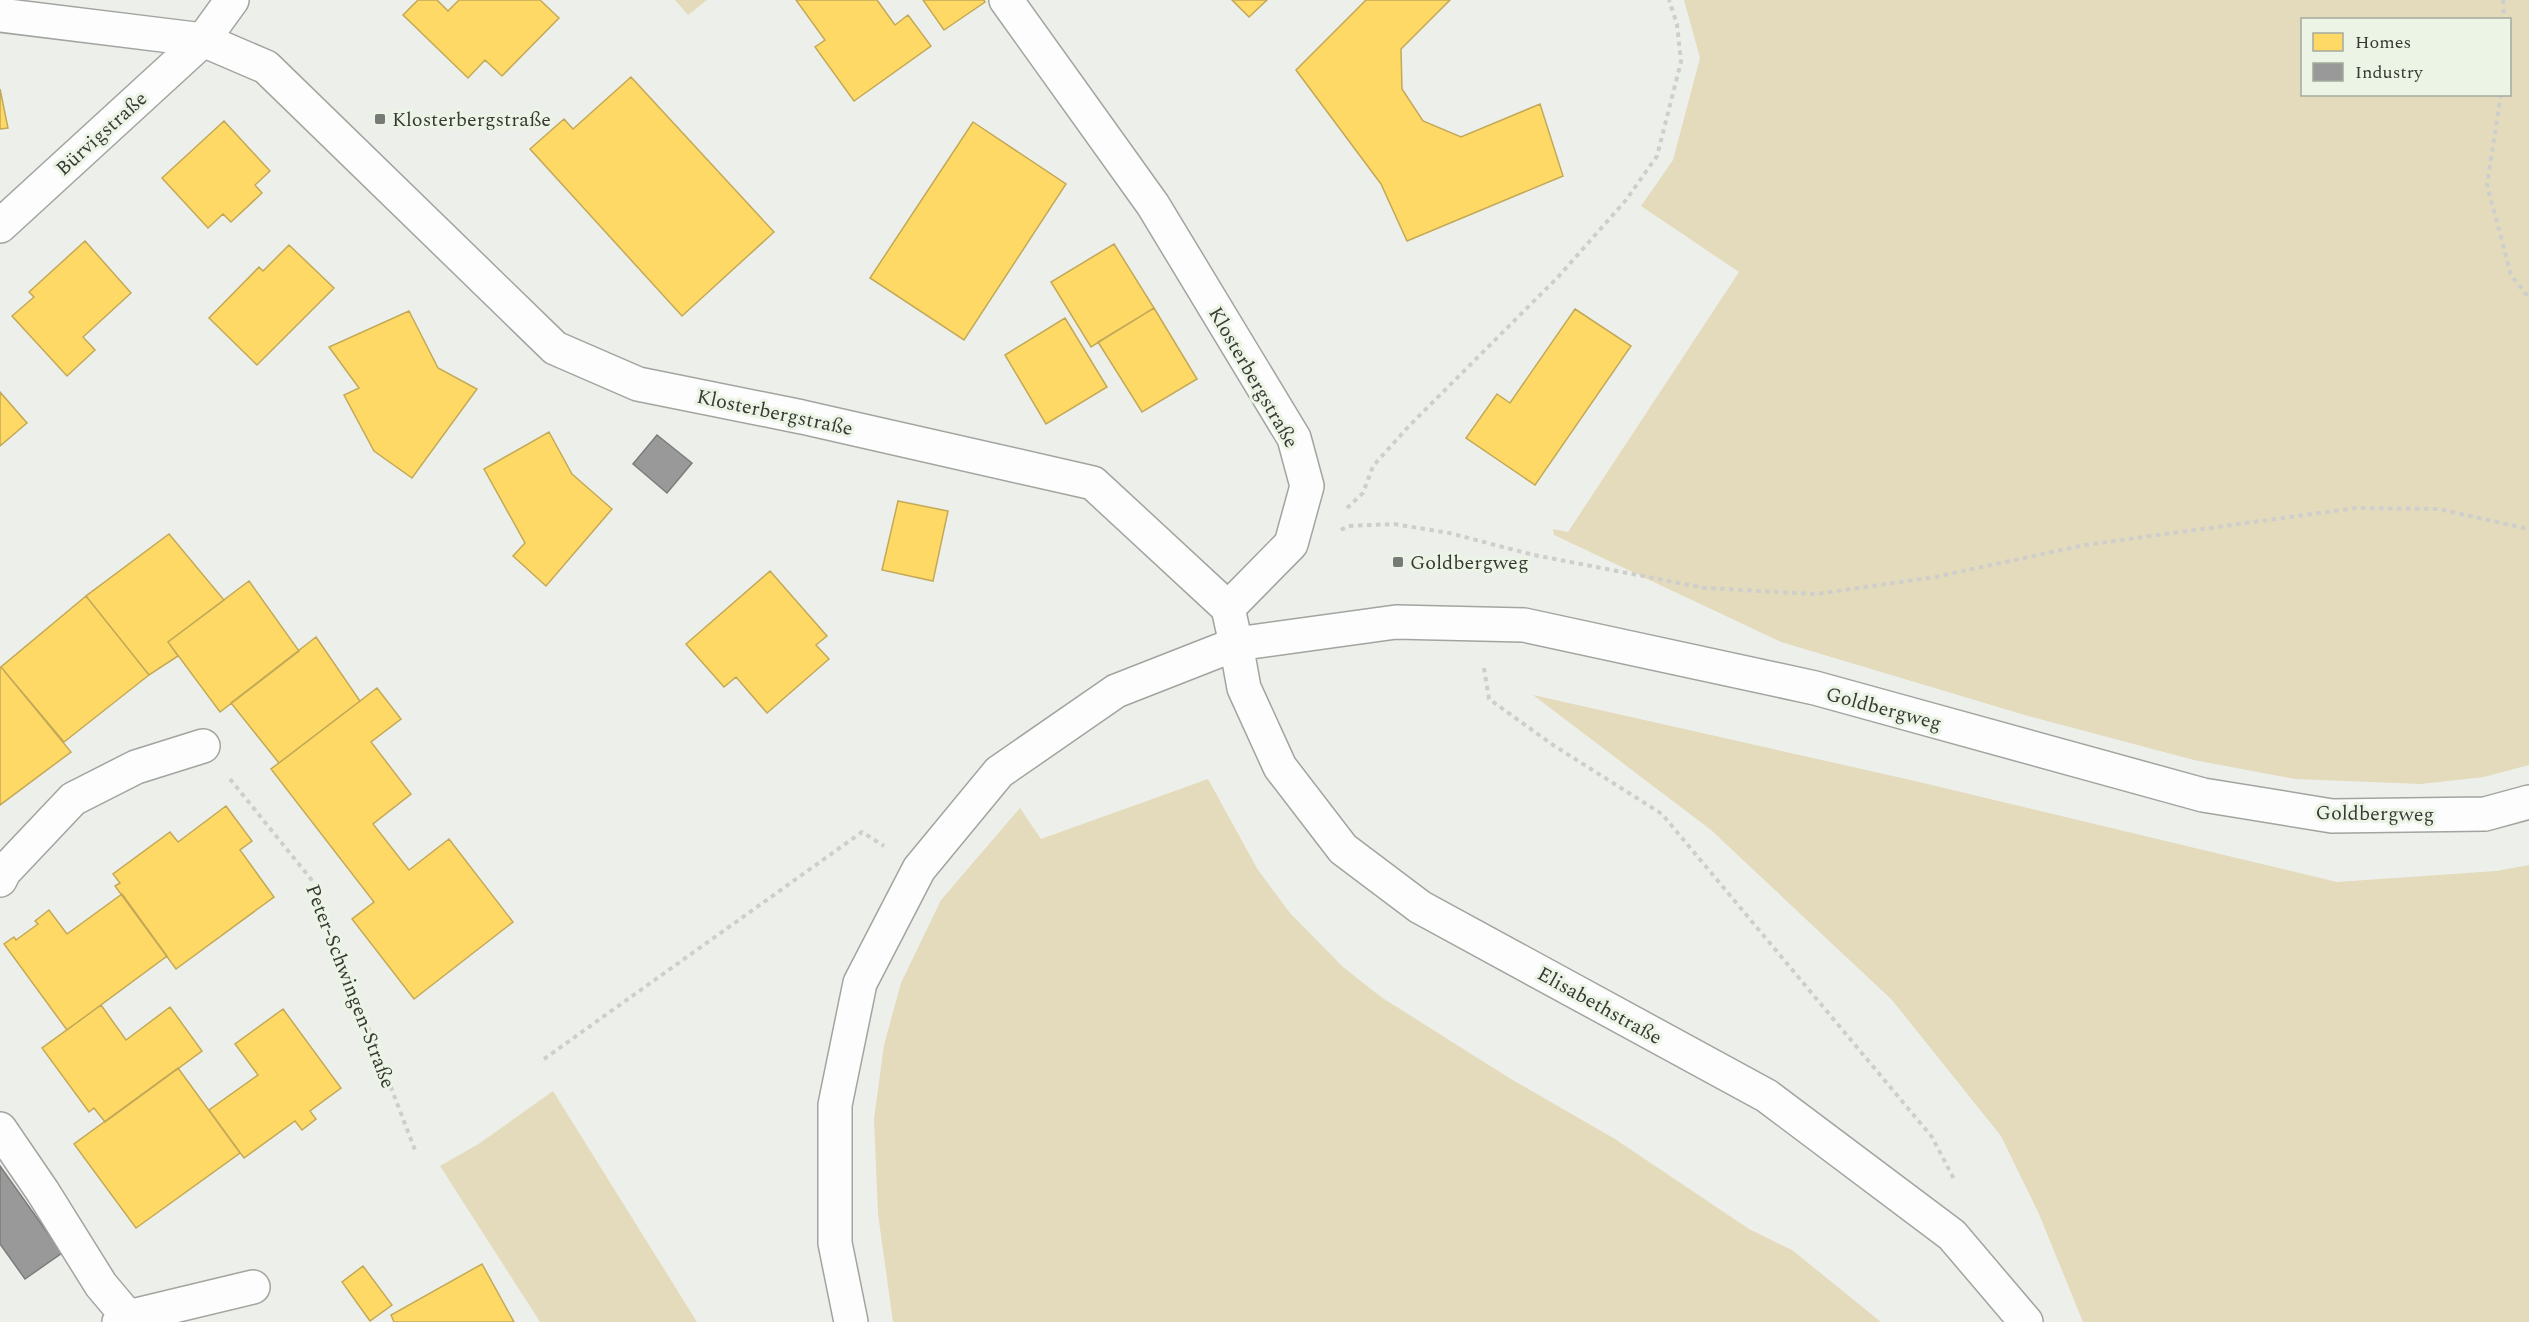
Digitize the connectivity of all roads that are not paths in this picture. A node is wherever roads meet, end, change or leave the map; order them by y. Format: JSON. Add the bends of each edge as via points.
{"nodes":[{"id":1,"x":232,"y":0,"type":"edge"},
{"id":2,"x":1006,"y":0,"type":"edge"},
{"id":3,"x":0,"y":15,"type":"edge"},
{"id":4,"x":203,"y":40,"type":"junction"},
{"id":5,"x":0,"y":226,"type":"edge"},
{"id":6,"x":1228,"y":608,"type":"junction"},
{"id":7,"x":1236,"y":644,"type":"junction"},
{"id":8,"x":202,"y":746,"type":"road end"},
{"id":9,"x":2529,"y":802,"type":"edge"},
{"id":10,"x":0,"y":880,"type":"edge"},
{"id":11,"x":0,"y":1129,"type":"edge"},
{"id":12,"x":253,"y":1287,"type":"dead end"},
{"id":13,"x":124,"y":1320,"type":"edge"},
{"id":14,"x":851,"y":1322,"type":"edge"},
{"id":15,"x":2026,"y":1322,"type":"edge"}],
"edges":[{"from":1,"to":4,"type":"street","name":"Bürvigstraße"},
{"from":2,"to":6,"type":"street","name":"Klosterbergstraße","via":[[1153,205],[1294,438],[1307,486],[1291,544]]},
{"from":3,"to":4,"type":"street","name":"Klosterbergstraße"},
{"from":4,"to":5,"type":"street","name":"Bürvigstraße"},
{"from":4,"to":6,"type":"street","name":"Klosterbergstraße","via":[[266,67],[555,348],[638,384],[1093,483]]},
{"from":6,"to":7,"type":"street"},
{"from":7,"to":9,"type":"street","name":"Goldbergweg","via":[[1396,622],[1524,625],[1815,688],[2203,795],[2332,816],[2485,814]]},
{"from":7,"to":14,"type":"street","name":"Goldbergweg","via":[[1116,691],[999,772],[919,868],[860,983],[835,1105],[835,1243]]},
{"from":7,"to":15,"type":"street","name":"Elisabethstraße","via":[[1244,688],[1280,767],[1343,849],[1420,907],[1767,1096],[1952,1235]]},
{"from":8,"to":10,"type":"street","via":[[136,768],[73,799]]},
{"from":11,"to":13,"type":"street"},
{"from":12,"to":13,"type":"street"}]}
